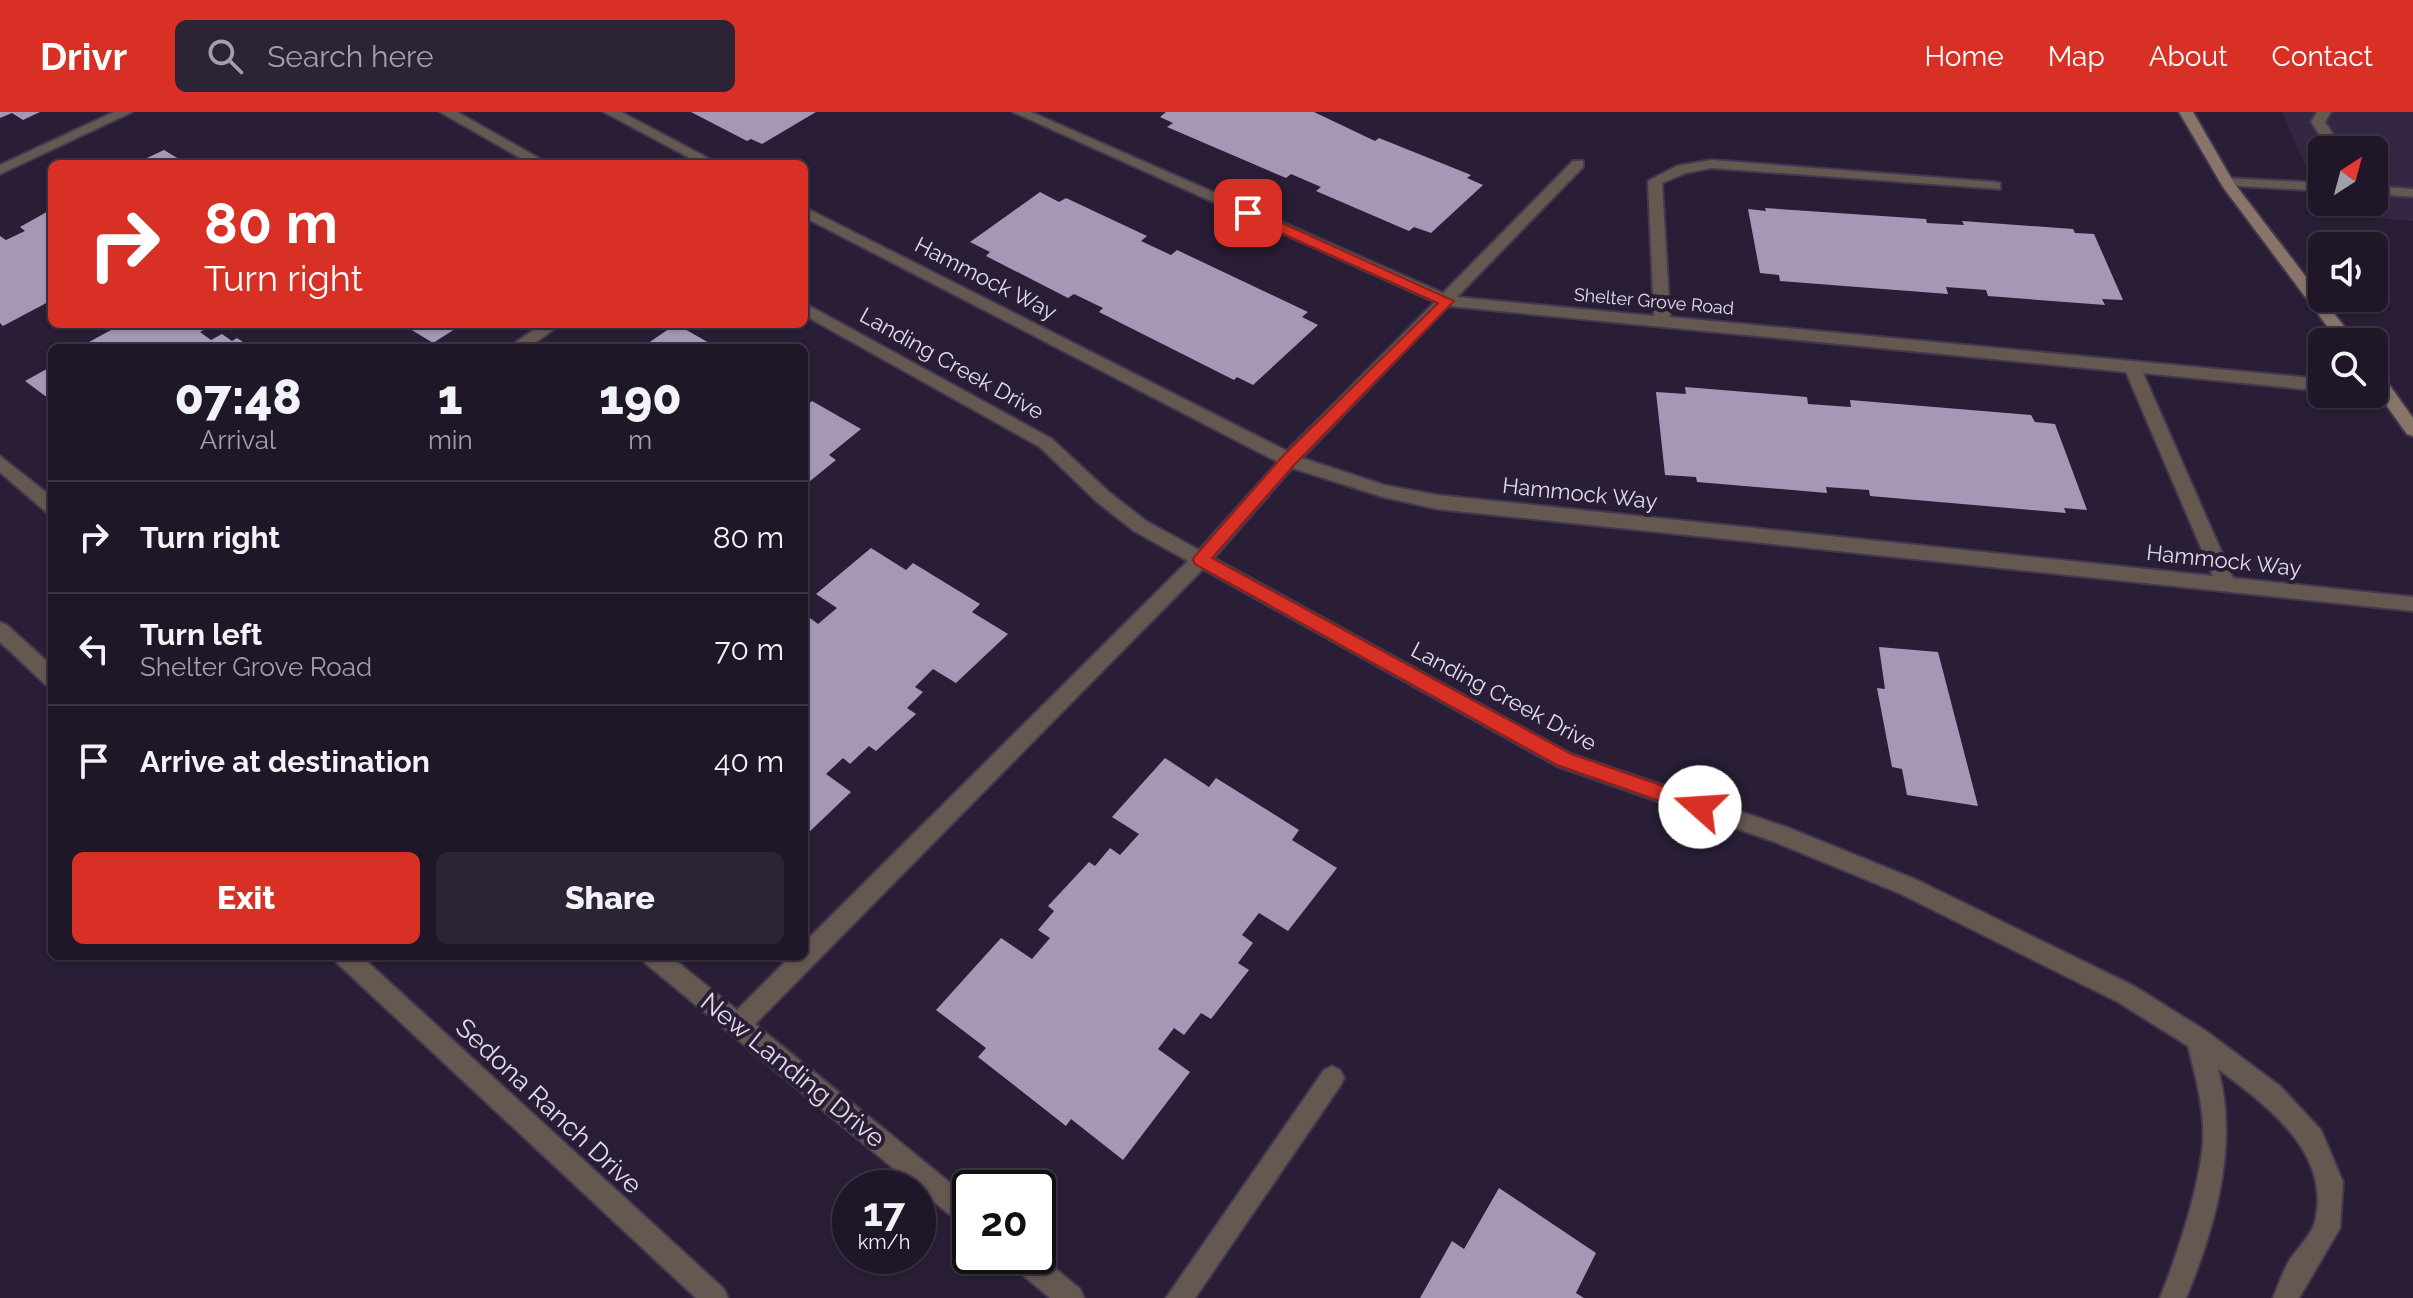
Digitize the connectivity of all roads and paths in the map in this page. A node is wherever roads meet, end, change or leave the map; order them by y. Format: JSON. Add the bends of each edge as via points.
{"nodes":[{"id":1,"x":125,"y":112,"type":"edge"},
{"id":2,"x":447,"y":112,"type":"edge"},
{"id":3,"x":611,"y":112,"type":"edge"},
{"id":4,"x":1020,"y":112,"type":"edge"},
{"id":5,"x":2186,"y":112,"type":"edge"},
{"id":6,"x":2324,"y":112,"type":"edge"},
{"id":7,"x":2328,"y":136,"type":"edge"},
{"id":8,"x":535,"y":160,"type":"edge"},
{"id":9,"x":704,"y":160,"type":"edge"},
{"id":10,"x":1578,"y":164,"type":"dead end"},
{"id":11,"x":0,"y":170,"type":"edge"},
{"id":12,"x":2227,"y":182,"type":"junction"},
{"id":13,"x":1995,"y":186,"type":"dead end"},
{"id":14,"x":2308,"y":186,"type":"edge"},
{"id":15,"x":2388,"y":191,"type":"edge"},
{"id":16,"x":2413,"y":193,"type":"edge"},
{"id":17,"x":808,"y":213,"type":"edge"},
{"id":18,"x":1447,"y":301,"type":"junction"},
{"id":19,"x":808,"y":310,"type":"edge"},
{"id":20,"x":1662,"y":322,"type":"junction"},
{"id":21,"x":547,"y":328,"type":"edge"},
{"id":22,"x":2337,"y":328,"type":"edge"},
{"id":23,"x":522,"y":344,"type":"edge"},
{"id":24,"x":2132,"y":367,"type":"junction"},
{"id":25,"x":2308,"y":384,"type":"edge"},
{"id":26,"x":2388,"y":400,"type":"edge"},
{"id":27,"x":2413,"y":430,"type":"edge"},
{"id":28,"x":1289,"y":460,"type":"junction"},
{"id":29,"x":0,"y":462,"type":"edge"},
{"id":30,"x":48,"y":504,"type":"edge"},
{"id":31,"x":1201,"y":560,"type":"junction"},
{"id":32,"x":2226,"y":584,"type":"junction"},
{"id":33,"x":2413,"y":604,"type":"edge"},
{"id":34,"x":0,"y":630,"type":"edge"},
{"id":35,"x":48,"y":674,"type":"edge"},
{"id":36,"x":808,"y":955,"type":"edge"},
{"id":37,"x":349,"y":960,"type":"edge"},
{"id":38,"x":658,"y":960,"type":"edge"},
{"id":39,"x":803,"y":960,"type":"edge"},
{"id":40,"x":738,"y":1025,"type":"junction"},
{"id":41,"x":2198,"y":1039,"type":"junction"},
{"id":42,"x":1332,"y":1078,"type":"dead end"},
{"id":43,"x":952,"y":1200,"type":"edge"},
{"id":44,"x":1042,"y":1274,"type":"edge"},
{"id":45,"x":715,"y":1298,"type":"edge"},
{"id":46,"x":1071,"y":1298,"type":"edge"},
{"id":47,"x":1179,"y":1298,"type":"edge"},
{"id":48,"x":2173,"y":1298,"type":"edge"},
{"id":49,"x":2286,"y":1298,"type":"edge"}],
"edges":[{"from":1,"to":11,"type":"lane"},
{"from":2,"to":8,"type":"lane"},
{"from":3,"to":9,"type":"lane"},
{"from":4,"to":18,"type":"lane","name":"Shelter Grove Road"},
{"from":5,"to":12,"type":"street"},
{"from":6,"to":7,"type":"lane","via":[[2318,122]]},
{"from":10,"to":18,"type":"lane"},
{"from":12,"to":14,"type":"lane"},
{"from":12,"to":22,"type":"street"},
{"from":13,"to":20,"type":"lane","via":[[1711,164],[1682,169],[1655,181]]},
{"from":15,"to":16,"type":"lane"},
{"from":17,"to":28,"type":"lane","name":"Hammock Way"},
{"from":18,"to":20,"type":"lane","name":"Shelter Grove Road"},
{"from":18,"to":28,"type":"lane"},
{"from":19,"to":31,"type":"lane","name":"Landing Creek Drive","via":[[1046,443],[1140,526]]},
{"from":20,"to":24,"type":"lane","name":"Shelter Grove Road"},
{"from":21,"to":23,"type":"lane"},
{"from":24,"to":25,"type":"lane","name":"Shelter Grove Road"},
{"from":24,"to":32,"type":"lane"},
{"from":26,"to":27,"type":"street"},
{"from":28,"to":31,"type":"lane"},
{"from":28,"to":32,"type":"lane","name":"Hammock Way","via":[[1383,491],[1437,502]]},
{"from":29,"to":30,"type":"lane"},
{"from":31,"to":36,"type":"lane"},
{"from":31,"to":41,"type":"lane","name":"Landing Creek Drive","via":[[1564,760],[1781,835],[1909,887],[2126,994]]},
{"from":32,"to":33,"type":"lane","name":"Hammock Way"},
{"from":34,"to":35,"type":"lane"},
{"from":37,"to":45,"type":"lane","name":"Sedona Ranch Drive"},
{"from":38,"to":40,"type":"lane","name":"New Landing Drive"},
{"from":39,"to":40,"type":"lane"},
{"from":40,"to":43,"type":"lane","name":"New Landing Drive"},
{"from":41,"to":48,"type":"lane","via":[[2211,1087],[2215,1143],[2192,1253]]},
{"from":41,"to":49,"type":"lane","name":"Landing Creek Drive","via":[[2271,1094],[2302,1127],[2330,1182],[2327,1228]]},
{"from":42,"to":47,"type":"lane"},
{"from":44,"to":46,"type":"lane"}]}
